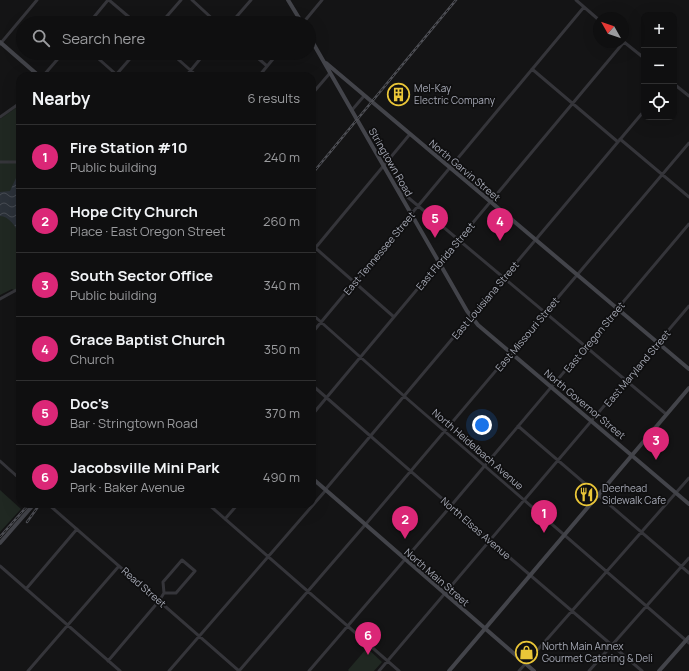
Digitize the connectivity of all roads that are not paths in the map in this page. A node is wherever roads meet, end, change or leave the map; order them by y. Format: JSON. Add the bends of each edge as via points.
{"nodes":[{"id":1,"x":37,"y":0,"type":"edge"},
{"id":2,"x":109,"y":0,"type":"edge"},
{"id":3,"x":181,"y":0,"type":"edge"},
{"id":4,"x":192,"y":0,"type":"edge"},
{"id":5,"x":251,"y":0,"type":"edge"},
{"id":6,"x":288,"y":0,"type":"edge"},
{"id":7,"x":322,"y":0,"type":"edge"},
{"id":8,"x":576,"y":0,"type":"edge"},
{"id":9,"x":584,"y":7,"type":"junction"},
{"id":10,"x":593,"y":15,"type":"edge"},
{"id":11,"x":23,"y":16,"type":"edge"},
{"id":12,"x":95,"y":16,"type":"edge"},
{"id":13,"x":128,"y":16,"type":"edge"},
{"id":14,"x":167,"y":16,"type":"edge"},
{"id":15,"x":210,"y":16,"type":"edge"},
{"id":16,"x":237,"y":16,"type":"edge"},
{"id":17,"x":298,"y":16,"type":"edge"},
{"id":18,"x":308,"y":16,"type":"edge"},
{"id":19,"x":16,"y":24,"type":"edge"},
{"id":20,"x":0,"y":43,"type":"edge"},
{"id":21,"x":629,"y":45,"type":"edge"},
{"id":22,"x":316,"y":48,"type":"edge"},
{"id":23,"x":618,"y":48,"type":"edge"},
{"id":24,"x":641,"y":55,"type":"edge"},
{"id":25,"x":16,"y":57,"type":"edge"},
{"id":26,"x":20,"y":60,"type":"edge"},
{"id":27,"x":57,"y":60,"type":"edge"},
{"id":28,"x":100,"y":60,"type":"edge"},
{"id":29,"x":129,"y":60,"type":"edge"},
{"id":30,"x":179,"y":60,"type":"edge"},
{"id":31,"x":199,"y":60,"type":"edge"},
{"id":32,"x":260,"y":60,"type":"edge"},
{"id":33,"x":272,"y":60,"type":"edge"},
{"id":34,"x":323,"y":60,"type":"junction"},
{"id":35,"x":267,"y":66,"type":"junction"},
{"id":36,"x":532,"y":69,"type":"junction"},
{"id":37,"x":191,"y":70,"type":"joint"},
{"id":38,"x":34,"y":72,"type":"edge"},
{"id":39,"x":46,"y":72,"type":"edge"},
{"id":40,"x":113,"y":72,"type":"edge"},
{"id":41,"x":119,"y":72,"type":"edge"},
{"id":42,"x":262,"y":72,"type":"edge"},
{"id":43,"x":330,"y":73,"type":"junction"},
{"id":44,"x":677,"y":86,"type":"edge"},
{"id":45,"x":316,"y":89,"type":"edge"},
{"id":46,"x":364,"y":96,"type":"junction"},
{"id":47,"x":689,"y":96,"type":"edge"},
{"id":48,"x":573,"y":103,"type":"junction"},
{"id":49,"x":16,"y":106,"type":"edge"},
{"id":50,"x":352,"y":110,"type":"junction"},
{"id":51,"x":641,"y":114,"type":"edge"},
{"id":52,"x":0,"y":117,"type":"edge"},
{"id":53,"x":410,"y":134,"type":"junction"},
{"id":54,"x":619,"y":140,"type":"junction"},
{"id":55,"x":689,"y":143,"type":"edge"},
{"id":56,"x":0,"y":162,"type":"edge"},
{"id":57,"x":16,"y":162,"type":"edge"},
{"id":58,"x":383,"y":166,"type":"junction"},
{"id":59,"x":450,"y":168,"type":"junction"},
{"id":60,"x":662,"y":175,"type":"junction"},
{"id":61,"x":396,"y":188,"type":"junction"},
{"id":62,"x":689,"y":197,"type":"edge"},
{"id":63,"x":490,"y":202,"type":"junction"},
{"id":64,"x":418,"y":206,"type":"junction"},
{"id":65,"x":411,"y":214,"type":"junction"},
{"id":66,"x":689,"y":224,"type":"edge"},
{"id":67,"x":458,"y":240,"type":"junction"},
{"id":68,"x":536,"y":240,"type":"junction"},
{"id":69,"x":316,"y":245,"type":"edge"},
{"id":70,"x":316,"y":249,"type":"edge"},
{"id":71,"x":439,"y":264,"type":"junction"},
{"id":72,"x":577,"y":275,"type":"junction"},
{"id":73,"x":504,"y":278,"type":"junction"},
{"id":74,"x":355,"y":282,"type":"junction"},
{"id":75,"x":16,"y":290,"type":"edge"},
{"id":76,"x":0,"y":298,"type":"edge"},
{"id":77,"x":689,"y":306,"type":"edge"},
{"id":78,"x":618,"y":309,"type":"junction"},
{"id":79,"x":545,"y":313,"type":"junction"},
{"id":80,"x":316,"y":317,"type":"edge"},
{"id":81,"x":394,"y":317,"type":"junction"},
{"id":82,"x":471,"y":317,"type":"junction"},
{"id":83,"x":322,"y":322,"type":"junction"},
{"id":84,"x":316,"y":329,"type":"edge"},
{"id":85,"x":658,"y":343,"type":"junction"},
{"id":86,"x":585,"y":347,"type":"junction"},
{"id":87,"x":511,"y":353,"type":"junction"},
{"id":88,"x":361,"y":357,"type":"junction"},
{"id":89,"x":689,"y":369,"type":"edge"},
{"id":90,"x":626,"y":381,"type":"junction"},
{"id":91,"x":551,"y":387,"type":"junction"},
{"id":92,"x":316,"y":388,"type":"edge"},
{"id":93,"x":689,"y":388,"type":"edge"},
{"id":94,"x":404,"y":396,"type":"junction"},
{"id":95,"x":327,"y":398,"type":"junction"},
{"id":96,"x":316,"y":410,"type":"edge"},
{"id":97,"x":666,"y":414,"type":"junction"},
{"id":98,"x":592,"y":421,"type":"junction"},
{"id":99,"x":518,"y":426,"type":"junction"},
{"id":100,"x":445,"y":431,"type":"junction"},
{"id":101,"x":370,"y":436,"type":"junction"},
{"id":102,"x":632,"y":455,"type":"junction"},
{"id":103,"x":0,"y":461,"type":"edge"},
{"id":104,"x":558,"y":461,"type":"junction"},
{"id":105,"x":485,"y":465,"type":"junction"},
{"id":106,"x":411,"y":471,"type":"junction"},
{"id":107,"x":16,"y":475,"type":"edge"},
{"id":108,"x":689,"y":478,"type":"edge"},
{"id":109,"x":316,"y":481,"type":"edge"},
{"id":110,"x":326,"y":490,"type":"junction"},
{"id":111,"x":676,"y":493,"type":"junction"},
{"id":112,"x":598,"y":495,"type":"junction"},
{"id":113,"x":524,"y":500,"type":"junction"},
{"id":114,"x":316,"y":502,"type":"edge"},
{"id":115,"x":689,"y":504,"type":"edge"},
{"id":116,"x":450,"y":506,"type":"junction"},
{"id":117,"x":31,"y":508,"type":"edge"},
{"id":118,"x":53,"y":508,"type":"edge"},
{"id":119,"x":213,"y":508,"type":"edge"},
{"id":120,"x":235,"y":508,"type":"edge"},
{"id":121,"x":311,"y":508,"type":"edge"},
{"id":122,"x":225,"y":519,"type":"junction"},
{"id":123,"x":365,"y":525,"type":"junction"},
{"id":124,"x":77,"y":528,"type":"junction"},
{"id":125,"x":642,"y":532,"type":"junction"},
{"id":126,"x":564,"y":535,"type":"junction"},
{"id":127,"x":490,"y":540,"type":"junction"},
{"id":128,"x":0,"y":543,"type":"edge"},
{"id":129,"x":269,"y":557,"type":"junction"},
{"id":130,"x":689,"y":558,"type":"edge"},
{"id":131,"x":405,"y":559,"type":"junction"},
{"id":132,"x":0,"y":566,"type":"edge"},
{"id":133,"x":119,"y":566,"type":"junction"},
{"id":134,"x":681,"y":567,"type":"junction"},
{"id":135,"x":607,"y":572,"type":"junction"},
{"id":136,"x":689,"y":573,"type":"edge"},
{"id":137,"x":530,"y":575,"type":"junction"},
{"id":138,"x":26,"y":589,"type":"junction"},
{"id":139,"x":308,"y":591,"type":"junction"},
{"id":140,"x":164,"y":593,"type":"junction"},
{"id":141,"x":445,"y":594,"type":"junction"},
{"id":142,"x":159,"y":601,"type":"junction"},
{"id":143,"x":647,"y":606,"type":"junction"},
{"id":144,"x":572,"y":611,"type":"junction"},
{"id":145,"x":68,"y":625,"type":"junction"},
{"id":146,"x":348,"y":626,"type":"junction"},
{"id":147,"x":485,"y":629,"type":"junction"},
{"id":148,"x":200,"y":636,"type":"junction"},
{"id":149,"x":688,"y":640,"type":"edge"},
{"id":150,"x":612,"y":645,"type":"junction"},
{"id":151,"x":108,"y":661,"type":"junction"},
{"id":152,"x":387,"y":661,"type":"junction"},
{"id":153,"x":525,"y":664,"type":"junction"},
{"id":154,"x":30,"y":670,"type":"edge"},
{"id":155,"x":120,"y":671,"type":"edge"},
{"id":156,"x":169,"y":671,"type":"edge"},
{"id":157,"x":239,"y":671,"type":"edge"},
{"id":158,"x":309,"y":671,"type":"edge"},
{"id":159,"x":379,"y":671,"type":"edge"},
{"id":160,"x":399,"y":671,"type":"edge"},
{"id":161,"x":449,"y":671,"type":"edge"},
{"id":162,"x":519,"y":671,"type":"edge"},
{"id":163,"x":534,"y":671,"type":"edge"},
{"id":164,"x":589,"y":671,"type":"edge"},
{"id":165,"x":642,"y":671,"type":"edge"},
{"id":166,"x":660,"y":671,"type":"edge"}],
"edges":[{"from":1,"to":11,"type":"street"},
{"from":2,"to":12,"type":"street"},
{"from":2,"to":13,"type":"street"},
{"from":3,"to":14,"type":"street"},
{"from":4,"to":15,"type":"street"},
{"from":5,"to":16,"type":"street"},
{"from":6,"to":17,"type":"main road"},
{"from":7,"to":18,"type":"street"},
{"from":8,"to":9,"type":"street"},
{"from":9,"to":10,"type":"street"},
{"from":9,"to":36,"type":"street","name":"East Tennessee Street"},
{"from":19,"to":20,"type":"street"},
{"from":20,"to":25,"type":"main road"},
{"from":21,"to":24,"type":"street"},
{"from":22,"to":34,"type":"main road","name":"Stringtown Road"},
{"from":23,"to":48,"type":"street","name":"East Florida Street"},
{"from":26,"to":38,"type":"main road"},
{"from":27,"to":39,"type":"street"},
{"from":28,"to":40,"type":"street"},
{"from":29,"to":41,"type":"street"},
{"from":30,"to":37,"type":"street"},
{"from":31,"to":37,"type":"street"},
{"from":32,"to":35,"type":"street"},
{"from":33,"to":35,"type":"street"},
{"from":34,"to":43,"type":"main road","name":"Stringtown Road"},
{"from":34,"to":46,"type":"main road","name":"North Garvin Street"},
{"from":35,"to":42,"type":"street"},
{"from":36,"to":48,"type":"street"},
{"from":36,"to":59,"type":"street","name":"East Tennessee Street"},
{"from":43,"to":45,"type":"street"},
{"from":43,"to":50,"type":"main road","name":"Stringtown Road"},
{"from":44,"to":47,"type":"street"},
{"from":46,"to":50,"type":"street"},
{"from":46,"to":53,"type":"main road","name":"North Garvin Street"},
{"from":48,"to":54,"type":"street"},
{"from":48,"to":63,"type":"street","name":"East Florida Street"},
{"from":49,"to":52,"type":"street"},
{"from":50,"to":58,"type":"main road","name":"Stringtown Road"},
{"from":51,"to":54,"type":"street","name":"East Louisiana Street"},
{"from":53,"to":58,"type":"street"},
{"from":53,"to":59,"type":"main road","name":"North Garvin Street"},
{"from":54,"to":60,"type":"street"},
{"from":54,"to":68,"type":"street","name":"East Louisiana Street"},
{"from":55,"to":60,"type":"street","name":"East Missouri Street"},
{"from":56,"to":57,"type":"street"},
{"from":58,"to":61,"type":"main road","name":"Stringtown Road"},
{"from":58,"to":69,"type":"street"},
{"from":59,"to":63,"type":"main road","name":"North Garvin Street"},
{"from":59,"to":64,"type":"street","name":"East Tennessee Street"},
{"from":60,"to":62,"type":"street"},
{"from":60,"to":72,"type":"street","name":"East Missouri Street"},
{"from":61,"to":64,"type":"street"},
{"from":61,"to":65,"type":"main road","name":"Stringtown Road"},
{"from":63,"to":67,"type":"street","name":"East Florida Street"},
{"from":63,"to":68,"type":"main road","name":"North Garvin Street"},
{"from":64,"to":65,"type":"street","name":"East Tennessee Street"},
{"from":64,"to":67,"type":"street"},
{"from":65,"to":71,"type":"main road","name":"Stringtown Road"},
{"from":65,"to":74,"type":"street","name":"East Tennessee Street"},
{"from":66,"to":78,"type":"street","name":"East Oregon Street"},
{"from":67,"to":71,"type":"street","name":"East Florida Street"},
{"from":67,"to":73,"type":"street"},
{"from":68,"to":72,"type":"main road","name":"North Garvin Street"},
{"from":68,"to":73,"type":"street","name":"East Louisiana Street"},
{"from":70,"to":74,"type":"street"},
{"from":71,"to":81,"type":"street","name":"East Florida Street"},
{"from":71,"to":82,"type":"main road","name":"Stringtown Road"},
{"from":72,"to":78,"type":"main road","name":"North Garvin Street"},
{"from":72,"to":79,"type":"street","name":"East Missouri Street"},
{"from":73,"to":79,"type":"street"},
{"from":73,"to":82,"type":"street","name":"East Louisiana Street"},
{"from":74,"to":81,"type":"street"},
{"from":74,"to":83,"type":"street","name":"East Tennessee Street"},
{"from":75,"to":76,"type":"street"},
{"from":77,"to":85,"type":"street","name":"East Maryland Street"},
{"from":78,"to":85,"type":"main road","name":"North Garvin Street"},
{"from":78,"to":86,"type":"street","name":"East Oregon Street"},
{"from":79,"to":86,"type":"street"},
{"from":79,"to":87,"type":"street","name":"East Missouri Street"},
{"from":80,"to":83,"type":"street","name":"North Heidelbach Avenue"},
{"from":81,"to":88,"type":"street","name":"East Florida Street"},
{"from":82,"to":87,"type":"main road","name":"North Governor Street"},
{"from":82,"to":94,"type":"street","name":"East Louisiana Street"},
{"from":83,"to":84,"type":"street","name":"East Tennessee Street"},
{"from":83,"to":88,"type":"street","name":"North Heidelbach Avenue"},
{"from":85,"to":89,"type":"main road","name":"North Garvin Street"},
{"from":85,"to":90,"type":"street","name":"East Maryland Street"},
{"from":86,"to":90,"type":"street"},
{"from":86,"to":91,"type":"street","name":"East Oregon Street"},
{"from":87,"to":91,"type":"main road","name":"North Governor Street"},
{"from":87,"to":100,"type":"street","name":"East Missouri Street"},
{"from":88,"to":94,"type":"street","name":"North Heidelbach Avenue"},
{"from":88,"to":95,"type":"street","name":"East Florida Street"},
{"from":90,"to":97,"type":"street"},
{"from":90,"to":98,"type":"street","name":"East Maryland Street"},
{"from":91,"to":98,"type":"main road","name":"North Governor Street"},
{"from":91,"to":99,"type":"street","name":"East Oregon Street"},
{"from":92,"to":95,"type":"street","name":"North Elsas Avenue"},
{"from":93,"to":97,"type":"main road"},
{"from":94,"to":100,"type":"street","name":"North Heidelbach Avenue"},
{"from":94,"to":101,"type":"street","name":"East Louisiana Street"},
{"from":95,"to":96,"type":"street","name":"East Florida Street"},
{"from":95,"to":101,"type":"street","name":"North Elsas Avenue"},
{"from":97,"to":102,"type":"main road"},
{"from":98,"to":102,"type":"main road","name":"North Governor Street"},
{"from":98,"to":104,"type":"street","name":"East Maryland Street"},
{"from":99,"to":104,"type":"street"},
{"from":99,"to":105,"type":"street","name":"East Oregon Street"},
{"from":100,"to":105,"type":"street","name":"North Heidelbach Avenue"},
{"from":100,"to":106,"type":"street","name":"East Missouri Street"},
{"from":101,"to":106,"type":"street","name":"North Elsas Avenue"},
{"from":101,"to":110,"type":"street","name":"East Louisiana Street"},
{"from":102,"to":111,"type":"main road","name":"North Governor Street"},
{"from":102,"to":112,"type":"main road"},
{"from":103,"to":107,"type":"street"},
{"from":104,"to":112,"type":"street"},
{"from":104,"to":113,"type":"street","name":"East Maryland Street"},
{"from":105,"to":113,"type":"street","name":"North Heidelbach Avenue"},
{"from":105,"to":116,"type":"street","name":"East Oregon Street"},
{"from":106,"to":116,"type":"street","name":"North Elsas Avenue"},
{"from":106,"to":123,"type":"street","name":"East Missouri Street"},
{"from":108,"to":111,"type":"street"},
{"from":109,"to":110,"type":"main road","name":"North Main Street"},
{"from":110,"to":114,"type":"street","name":"East Louisiana Street"},
{"from":110,"to":123,"type":"main road","name":"North Main Street"},
{"from":111,"to":115,"type":"main road","name":"North Governor Street"},
{"from":111,"to":125,"type":"street"},
{"from":112,"to":125,"type":"street"},
{"from":112,"to":126,"type":"main road"},
{"from":113,"to":126,"type":"street","name":"North Heidelbach Avenue"},
{"from":113,"to":127,"type":"street","name":"East Maryland Street"},
{"from":116,"to":127,"type":"street","name":"North Elsas Avenue"},
{"from":116,"to":131,"type":"street","name":"East Oregon Street"},
{"from":117,"to":128,"type":"main road"},
{"from":118,"to":124,"type":"street","name":"Read Street"},
{"from":119,"to":122,"type":"street"},
{"from":120,"to":122,"type":"street"},
{"from":121,"to":129,"type":"street","name":"East Louisiana Street"},
{"from":122,"to":129,"type":"street"},
{"from":123,"to":131,"type":"main road","name":"North Main Street"},
{"from":123,"to":139,"type":"street","name":"East Missouri Street"},
{"from":124,"to":133,"type":"street","name":"Read Street"},
{"from":124,"to":138,"type":"street"},
{"from":125,"to":134,"type":"street"},
{"from":125,"to":135,"type":"street"},
{"from":126,"to":135,"type":"street","name":"North Heidelbach Avenue"},
{"from":126,"to":137,"type":"main road"},
{"from":127,"to":137,"type":"street","name":"North Elsas Avenue"},
{"from":127,"to":141,"type":"street","name":"East Maryland Street"},
{"from":129,"to":139,"type":"street"},
{"from":129,"to":148,"type":"street","name":"East Louisiana Street"},
{"from":130,"to":134,"type":"street"},
{"from":131,"to":141,"type":"main road","name":"North Main Street"},
{"from":131,"to":146,"type":"street","name":"East Oregon Street"},
{"from":132,"to":138,"type":"street"},
{"from":133,"to":142,"type":"street","name":"Read Street"},
{"from":133,"to":145,"type":"street"},
{"from":134,"to":136,"type":"street"},
{"from":134,"to":143,"type":"street"},
{"from":135,"to":143,"type":"street","name":"North Heidelbach Avenue"},
{"from":135,"to":144,"type":"street"},
{"from":137,"to":144,"type":"street","name":"North Elsas Avenue"},
{"from":137,"to":147,"type":"main road"},
{"from":138,"to":145,"type":"street"},
{"from":139,"to":146,"type":"street"},
{"from":139,"to":157,"type":"street","name":"East Missouri Street"},
{"from":140,"to":140,"type":"street","via":[[176,593],[195,571],[182,560],[163,582]]},
{"from":140,"to":142,"type":"street"},
{"from":141,"to":147,"type":"main road","name":"North Main Street"},
{"from":141,"to":152,"type":"street","name":"East Maryland Street"},
{"from":142,"to":148,"type":"street","name":"Read Street"},
{"from":142,"to":151,"type":"street"},
{"from":143,"to":149,"type":"street","name":"North Heidelbach Avenue"},
{"from":143,"to":150,"type":"street"},
{"from":144,"to":150,"type":"street","name":"North Elsas Avenue"},
{"from":144,"to":153,"type":"street"},
{"from":145,"to":151,"type":"street"},
{"from":145,"to":154,"type":"street"},
{"from":146,"to":152,"type":"street"},
{"from":146,"to":158,"type":"street","name":"East Oregon Street"},
{"from":147,"to":153,"type":"main road","name":"North Main Street"},
{"from":147,"to":161,"type":"main road"},
{"from":148,"to":156,"type":"street","name":"East Louisiana Street"},
{"from":148,"to":157,"type":"street","name":"Read Street"},
{"from":149,"to":166,"type":"main road"},
{"from":150,"to":164,"type":"street"},
{"from":150,"to":165,"type":"street","name":"North Elsas Avenue"},
{"from":151,"to":155,"type":"street"},
{"from":152,"to":159,"type":"street","name":"East Maryland Street"},
{"from":152,"to":160,"type":"street"},
{"from":153,"to":162,"type":"street"},
{"from":153,"to":163,"type":"main road","name":"North Main Street"}]}
